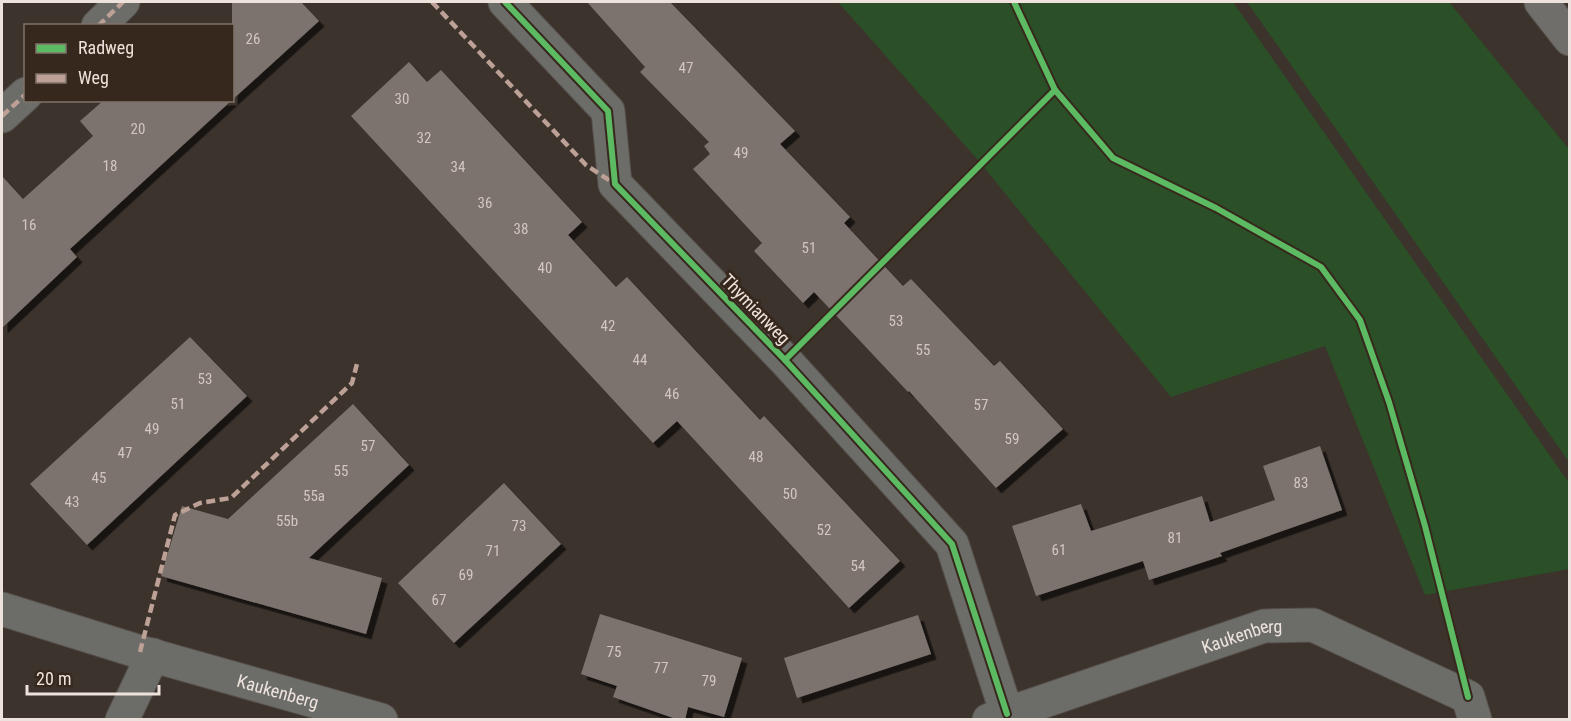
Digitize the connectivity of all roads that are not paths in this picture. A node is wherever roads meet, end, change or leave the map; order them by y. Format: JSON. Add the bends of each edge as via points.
{"nodes":[{"id":1,"x":123,"y":2,"type":"edge"},
{"id":2,"x":505,"y":2,"type":"edge"},
{"id":3,"x":1541,"y":2,"type":"edge"},
{"id":4,"x":100,"y":24,"type":"edge"},
{"id":5,"x":1569,"y":39,"type":"edge"},
{"id":6,"x":24,"y":96,"type":"edge"},
{"id":7,"x":2,"y":116,"type":"edge"},
{"id":8,"x":2,"y":609,"type":"edge"},
{"id":9,"x":153,"y":655,"type":"junction"},
{"id":10,"x":998,"y":717,"type":"edge"},
{"id":11,"x":122,"y":720,"type":"edge"},
{"id":12,"x":381,"y":720,"type":"edge"},
{"id":13,"x":1475,"y":720,"type":"edge"}],
"edges":[{"from":1,"to":4,"type":"street"},
{"from":2,"to":10,"type":"street","name":"Thymianweg","via":[[608,111],[615,184],[785,360],[952,544]]},
{"from":3,"to":5,"type":"main road"},
{"from":6,"to":7,"type":"street"},
{"from":8,"to":9,"type":"street","name":"Kaukenberg"},
{"from":9,"to":11,"type":"street"},
{"from":9,"to":12,"type":"street","name":"Kaukenberg"},
{"from":10,"to":13,"type":"street","name":"Kaukenberg","via":[[1264,626],[1313,625],[1468,697]]}]}
